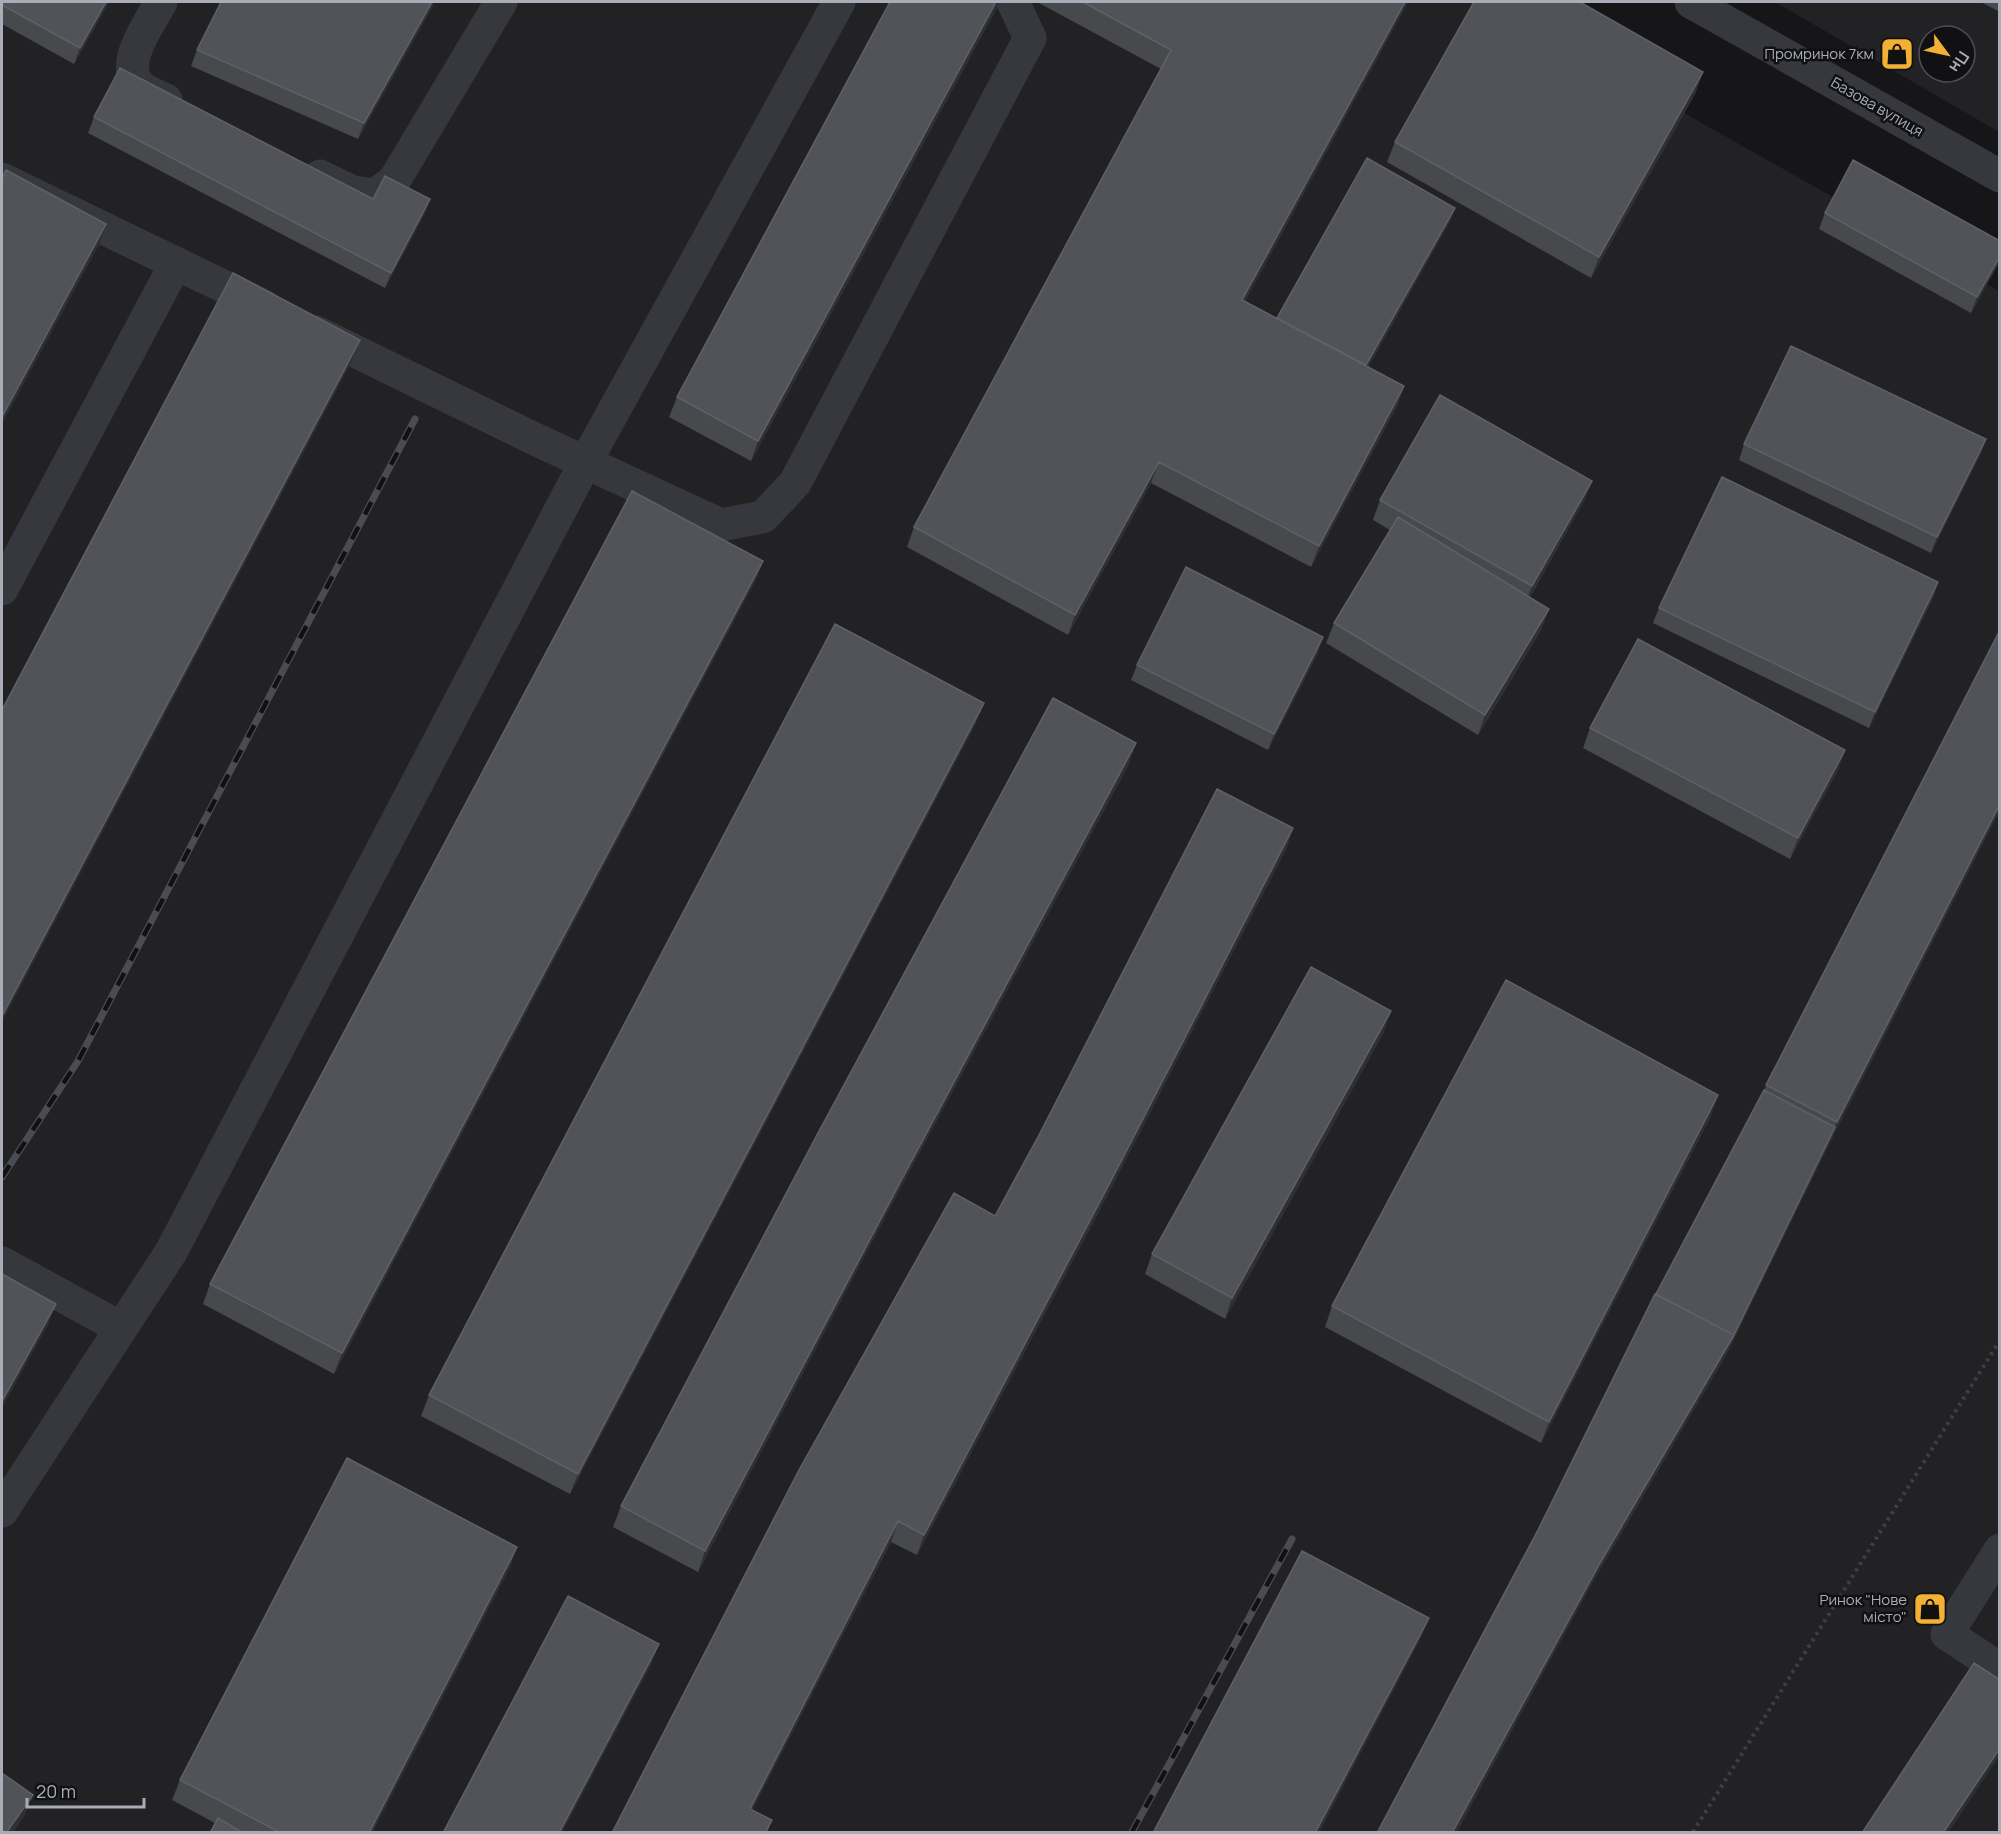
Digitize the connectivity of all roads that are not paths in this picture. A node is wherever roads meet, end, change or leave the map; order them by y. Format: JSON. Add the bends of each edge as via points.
{"nodes":[{"id":1,"x":161,"y":2,"type":"edge"},
{"id":2,"x":501,"y":2,"type":"edge"},
{"id":3,"x":839,"y":2,"type":"edge"},
{"id":4,"x":1013,"y":2,"type":"edge"},
{"id":5,"x":1691,"y":2,"type":"edge"},
{"id":6,"x":194,"y":114,"type":"edge"},
{"id":7,"x":289,"y":161,"type":"edge"},
{"id":8,"x":2000,"y":176,"type":"edge"},
{"id":9,"x":2,"y":179,"type":"edge"},
{"id":10,"x":176,"y":263,"type":"junction"},
{"id":11,"x":585,"y":463,"type":"junction"},
{"id":12,"x":2,"y":589,"type":"edge"},
{"id":13,"x":2,"y":1263,"type":"edge"},
{"id":14,"x":121,"y":1328,"type":"junction"},
{"id":15,"x":2,"y":1512,"type":"edge"},
{"id":16,"x":2000,"y":1550,"type":"edge"},
{"id":17,"x":2000,"y":1669,"type":"edge"}],
"edges":[{"from":1,"to":6,"type":"street","via":[[132,55],[133,75],[141,87]]},
{"from":2,"to":7,"type":"street","via":[[394,181],[375,195],[353,192]]},
{"from":3,"to":11,"type":"street"},
{"from":4,"to":11,"type":"street","via":[[1030,38],[795,483],[763,517],[721,525]]},
{"from":5,"to":8,"type":"street","name":"Базова вулиця"},
{"from":9,"to":10,"type":"street"},
{"from":10,"to":11,"type":"street"},
{"from":10,"to":12,"type":"street"},
{"from":11,"to":14,"type":"street","via":[[171,1252]]},
{"from":13,"to":14,"type":"street"},
{"from":14,"to":15,"type":"street"},
{"from":16,"to":17,"type":"street","via":[[1947,1634]]}]}
